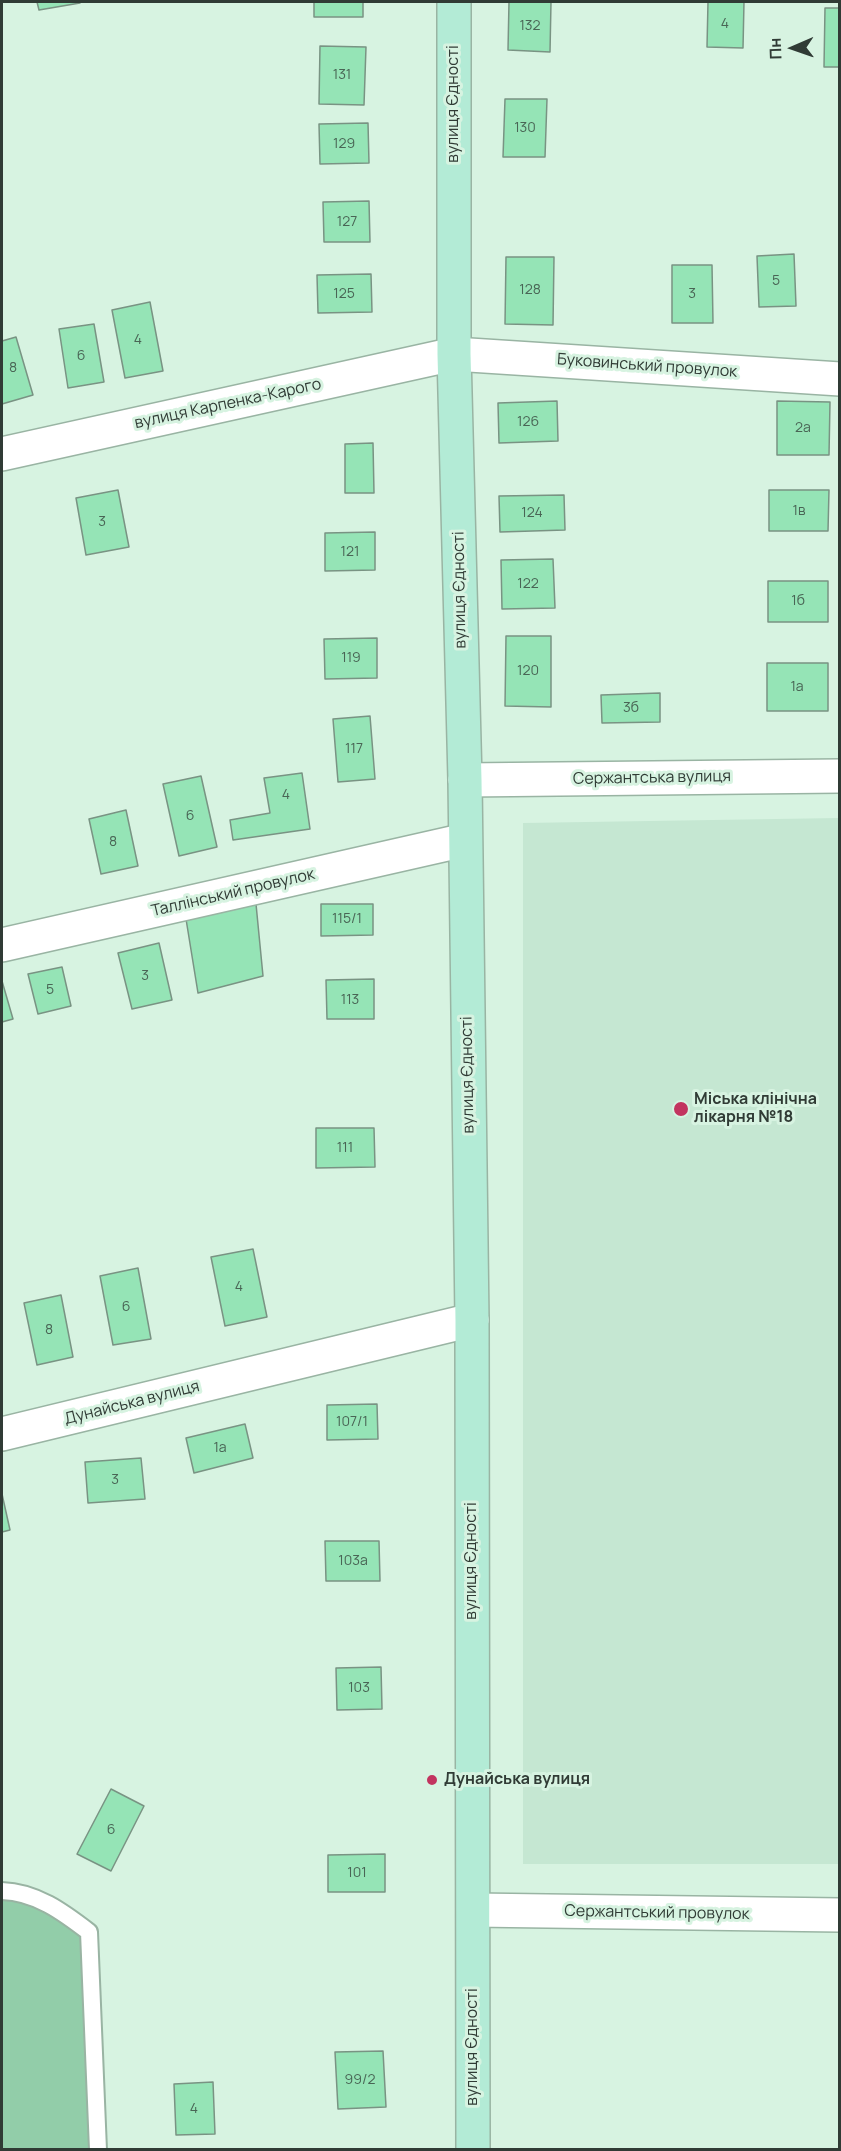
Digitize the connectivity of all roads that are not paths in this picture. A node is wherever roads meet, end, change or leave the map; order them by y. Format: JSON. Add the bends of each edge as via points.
{"nodes":[{"id":1,"x":454,"y":2,"type":"edge"},
{"id":2,"x":454,"y":354,"type":"junction"},
{"id":3,"x":840,"y":379,"type":"edge"},
{"id":4,"x":2,"y":454,"type":"edge"},
{"id":5,"x":840,"y":776,"type":"edge"},
{"id":6,"x":465,"y":780,"type":"junction"},
{"id":7,"x":465,"y":840,"type":"junction"},
{"id":8,"x":2,"y":945,"type":"edge"},
{"id":9,"x":472,"y":1320,"type":"junction"},
{"id":10,"x":2,"y":1434,"type":"edge"},
{"id":11,"x":2,"y":1891,"type":"edge"},
{"id":12,"x":474,"y":1910,"type":"junction"},
{"id":13,"x":840,"y":1915,"type":"edge"},
{"id":14,"x":98,"y":2150,"type":"edge"},
{"id":15,"x":473,"y":2150,"type":"edge"}],
"edges":[{"from":1,"to":2,"type":"main road","name":"вулиця Єдності"},
{"from":2,"to":3,"type":"street","name":"Буковинський провулок"},
{"from":2,"to":4,"type":"street","name":"вулиця Карпенка-Карого"},
{"from":2,"to":6,"type":"main road","name":"вулиця Єдності"},
{"from":5,"to":6,"type":"street","name":"Сержантська вулиця"},
{"from":6,"to":7,"type":"main road","name":"вулиця Єдності"},
{"from":7,"to":8,"type":"street","name":"Таллінський провулок"},
{"from":7,"to":9,"type":"main road","name":"вулиця Єдності"},
{"from":9,"to":10,"type":"street","name":"Дунайська вулиця"},
{"from":9,"to":12,"type":"main road","name":"вулиця Єдності"},
{"from":11,"to":14,"type":"lane","via":[[54,1905],[89,1932]]},
{"from":12,"to":13,"type":"street","name":"Сержантський провулок"},
{"from":12,"to":15,"type":"main road","name":"вулиця Єдності"}]}
